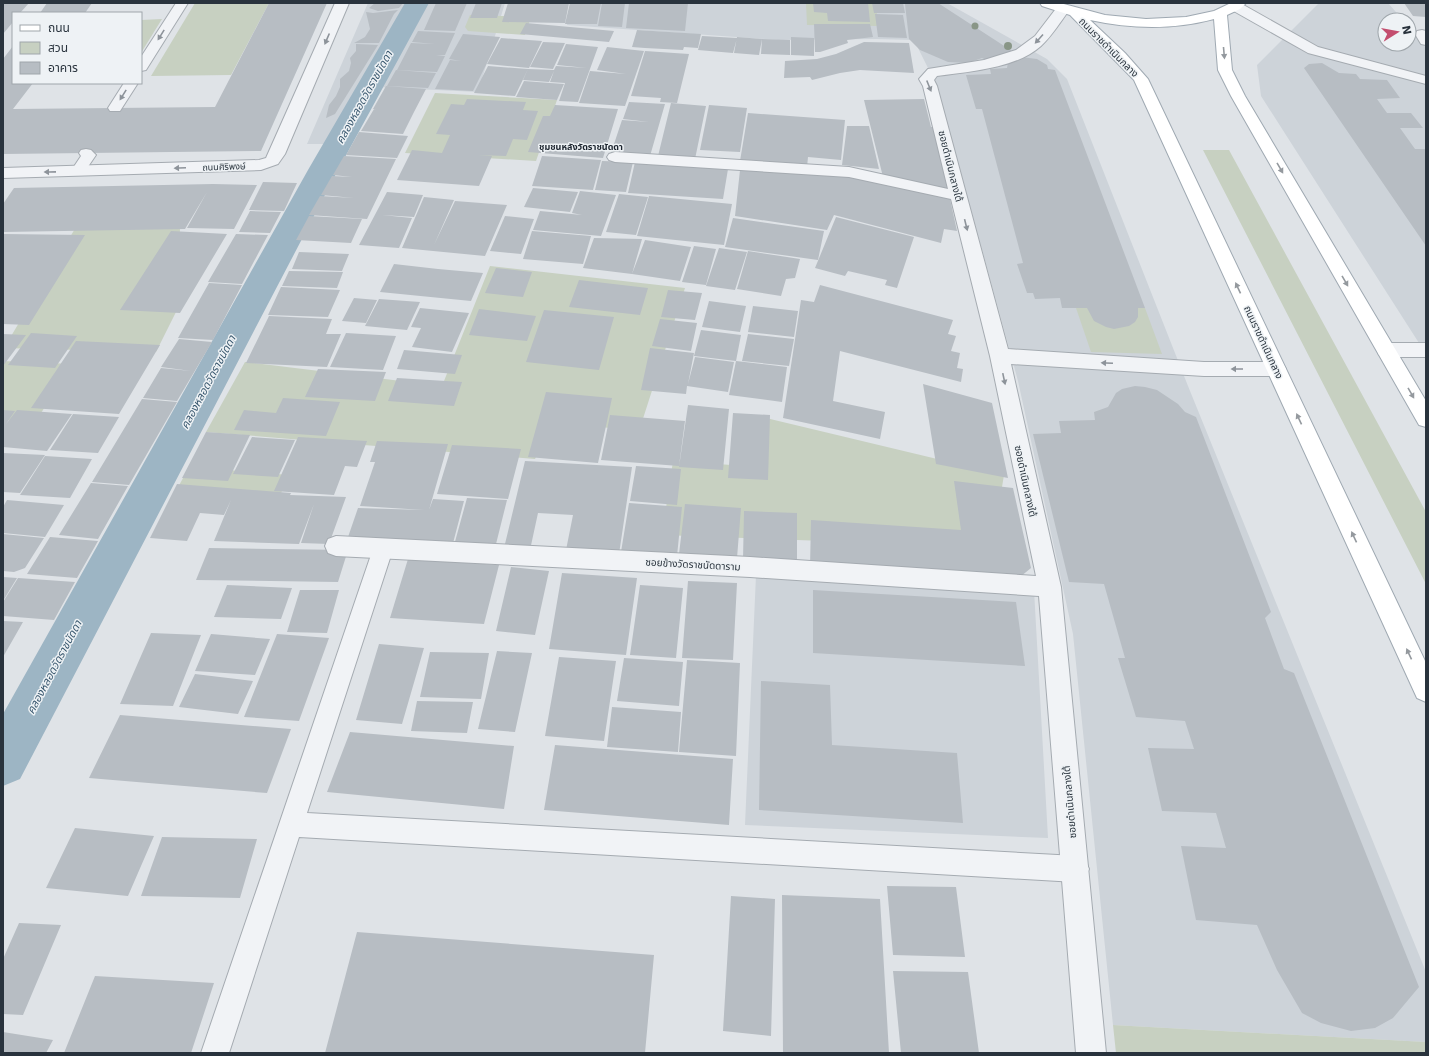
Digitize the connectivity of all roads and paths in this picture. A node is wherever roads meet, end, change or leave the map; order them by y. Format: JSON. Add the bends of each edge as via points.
{"nodes":[{"id":1,"x":182,"y":3,"type":"edge"},
{"id":2,"x":342,"y":3,"type":"edge"},
{"id":3,"x":1062,"y":8,"type":"edge"},
{"id":4,"x":1231,"y":8,"type":"edge"},
{"id":5,"x":1426,"y":35,"type":"edge"},
{"id":6,"x":1426,"y":41,"type":"edge"},
{"id":7,"x":142,"y":65,"type":"edge"},
{"id":8,"x":1426,"y":80,"type":"edge"},
{"id":9,"x":130,"y":84,"type":"edge"},
{"id":10,"x":115,"y":108,"type":"dead end"},
{"id":11,"x":86,"y":153,"type":"dead end"},
{"id":12,"x":616,"y":157,"type":"dead end"},
{"id":13,"x":78,"y":172,"type":"junction"},
{"id":14,"x":3,"y":173,"type":"edge"},
{"id":15,"x":959,"y":196,"type":"junction"},
{"id":16,"x":1386,"y":350,"type":"junction"},
{"id":17,"x":1426,"y":350,"type":"edge"},
{"id":18,"x":1000,"y":356,"type":"junction"},
{"id":19,"x":1276,"y":369,"type":"junction"},
{"id":20,"x":1426,"y":419,"type":"edge"},
{"id":21,"x":336,"y":546,"type":"dead end"},
{"id":22,"x":383,"y":549,"type":"junction"},
{"id":23,"x":1050,"y":588,"type":"junction"},
{"id":24,"x":1426,"y":690,"type":"edge"},
{"id":25,"x":292,"y":824,"type":"junction"},
{"id":26,"x":1076,"y":869,"type":"junction"},
{"id":27,"x":215,"y":1053,"type":"edge"},
{"id":28,"x":1091,"y":1053,"type":"edge"}],
"edges":[{"from":1,"to":7,"type":"lane","one_way":true},
{"from":2,"to":13,"type":"street","name":"ถนนศิริพงษ์","one_way":true,"via":[[272,161],[261,165]]},
{"from":3,"to":4,"type":"main road","via":[[1118,21],[1159,23],[1186,22]]},
{"from":3,"to":15,"type":"street","name":"ซอยดำเนินกลางใต้","one_way":true,"via":[[1039,39],[1025,50],[1002,59],[932,72],[926,79]]},
{"from":19,"to":3,"type":"main road","name":"ถนนราชดำเนินกลาง","one_way":true,"via":[[1141,79],[1120,56]]},
{"from":4,"to":8,"type":"street","via":[[1313,50]]},
{"from":4,"to":16,"type":"main road","one_way":true,"via":[[1225,70]]},
{"from":5,"to":6,"type":"street","via":[[1422,34]]},
{"from":9,"to":10,"type":"lane","one_way":true},
{"from":11,"to":13,"type":"lane","via":[[88,155]]},
{"from":12,"to":15,"type":"street","via":[[849,172]]},
{"from":13,"to":14,"type":"street","name":"ถนนศิริพงษ์","one_way":true},
{"from":15,"to":18,"type":"street","name":"ซอยดำเนินกลางใต้","one_way":true},
{"from":16,"to":17,"type":"street"},
{"from":16,"to":20,"type":"main road","one_way":true},
{"from":19,"to":18,"type":"street","one_way":true,"via":[[1204,369]]},
{"from":18,"to":23,"type":"street","name":"ซอยดำเนินกลางใต้","one_way":true},
{"from":24,"to":19,"type":"main road","name":"ถนนราชดำเนินกลาง","one_way":true},
{"from":21,"to":22,"type":"street","name":"ซอยข้างวัดราชนัดดาราม"},
{"from":22,"to":23,"type":"street","name":"ซอยข้างวัดราชนัดดาราม","via":[[750,567]]},
{"from":22,"to":25,"type":"lane"},
{"from":23,"to":26,"type":"street","name":"ซอยดำเนินกลางใต้"},
{"from":25,"to":26,"type":"lane"},
{"from":25,"to":27,"type":"lane"},
{"from":26,"to":28,"type":"street","name":"ซอยดำเนินกลางใต้"}]}
